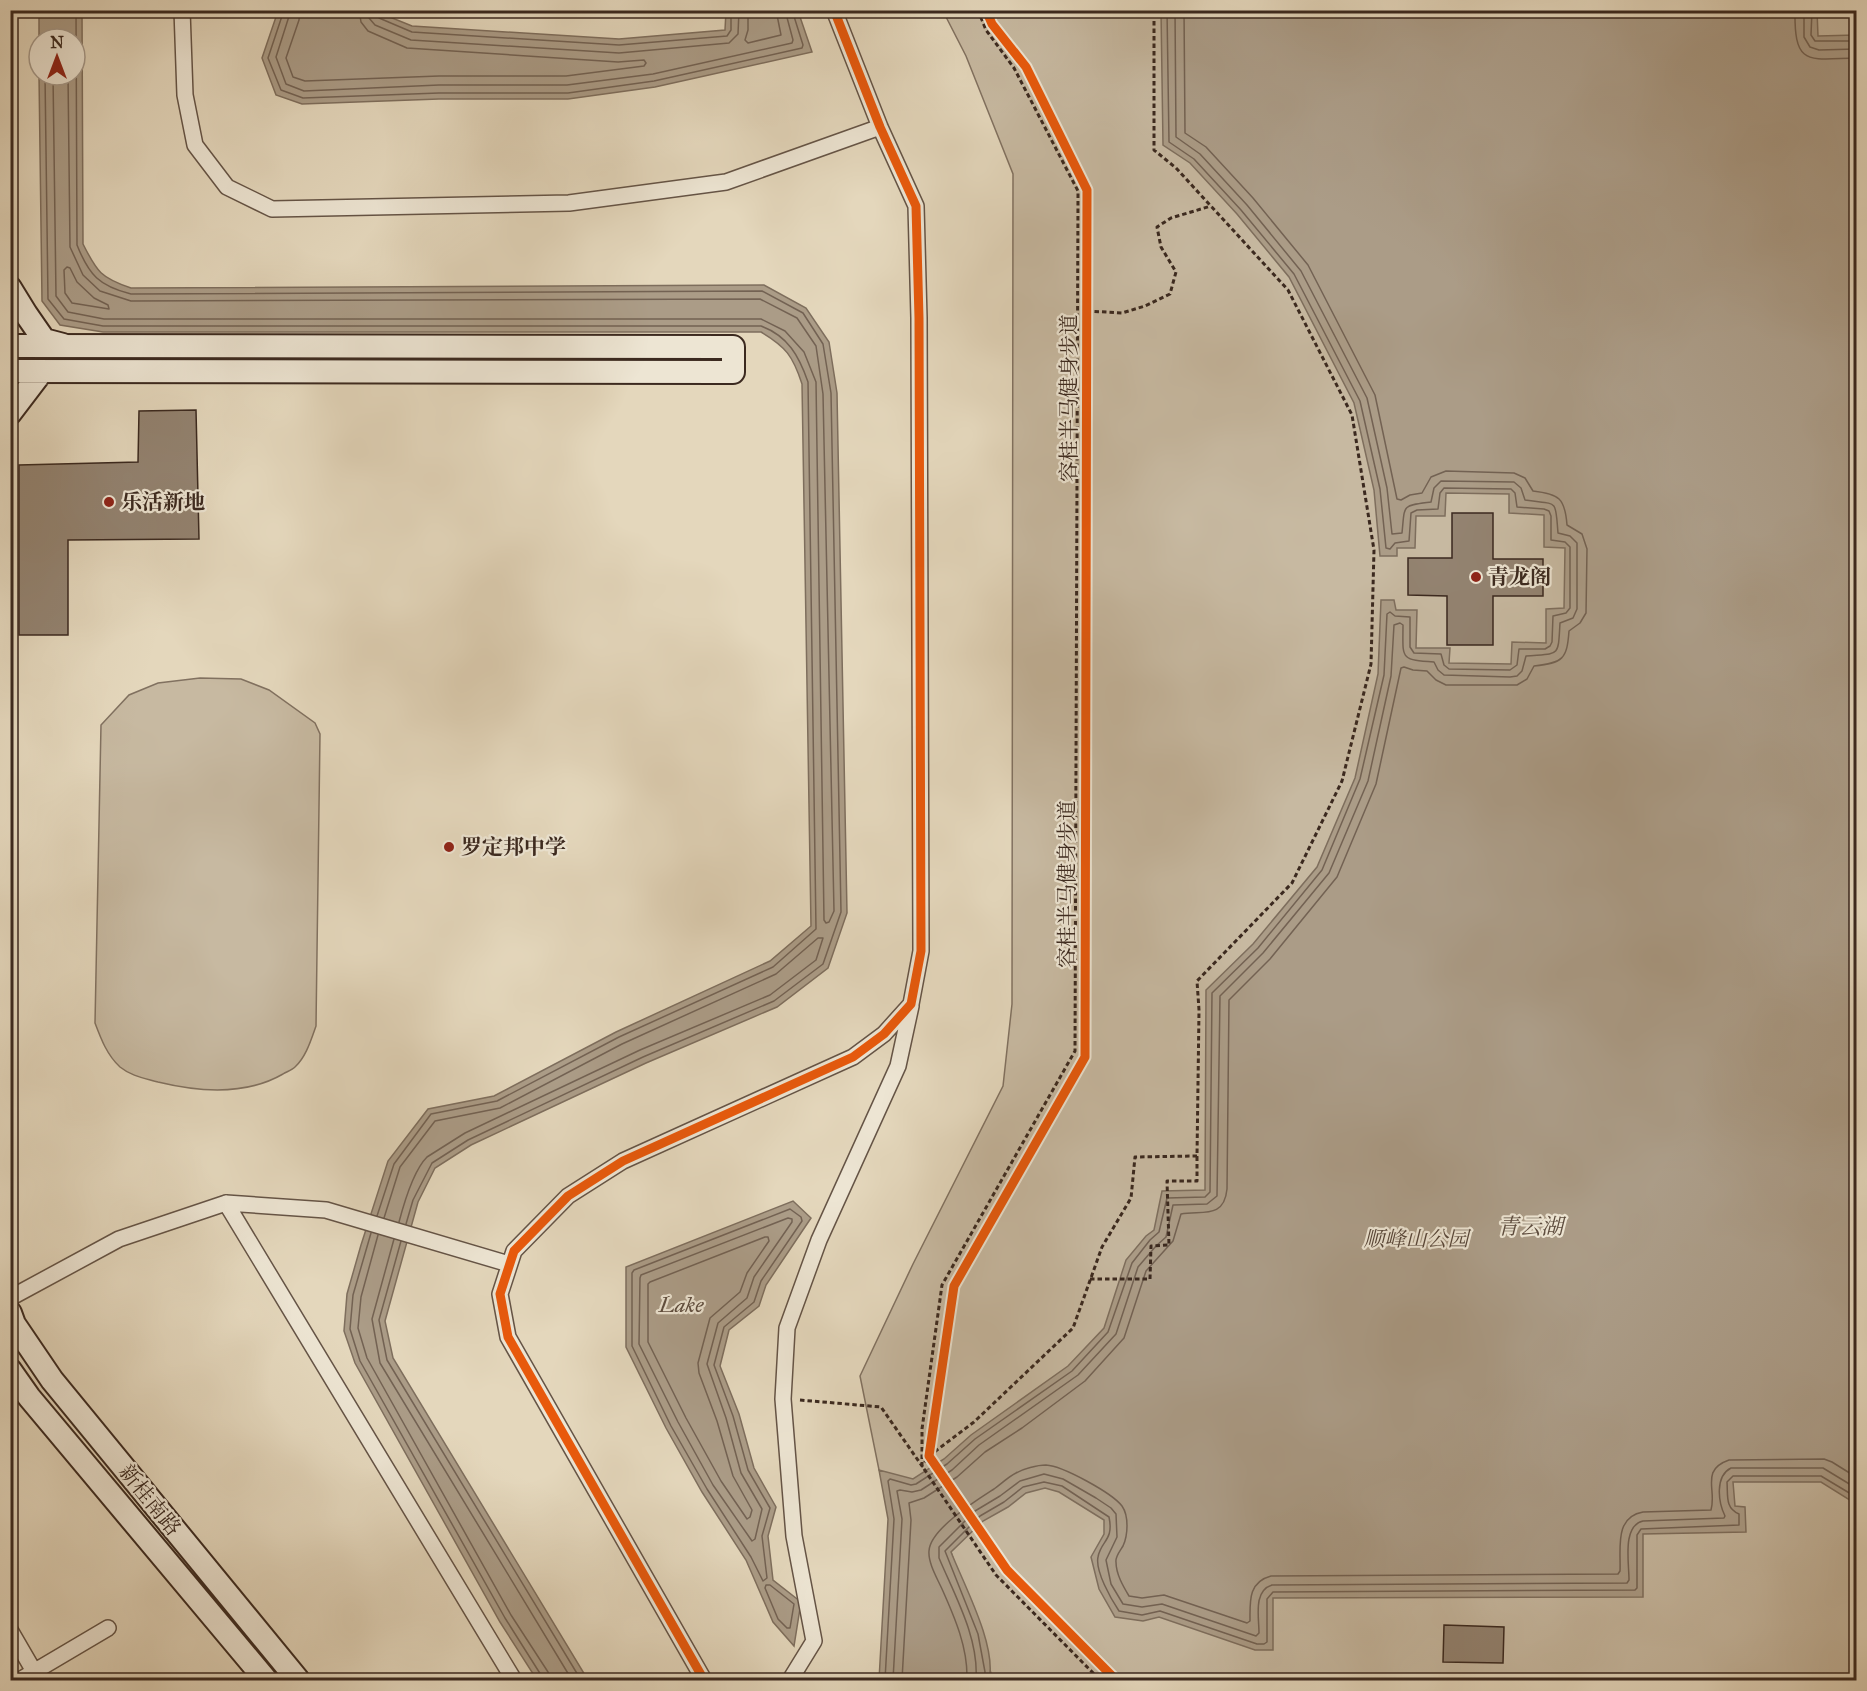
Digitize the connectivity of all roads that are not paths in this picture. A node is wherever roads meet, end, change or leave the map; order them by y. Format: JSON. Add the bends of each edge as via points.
{"nodes":[{"id":1,"x":182,"y":10,"type":"edge"},
{"id":2,"x":834,"y":10,"type":"edge"},
{"id":3,"x":880,"y":128,"type":"junction"},
{"id":4,"x":10,"y":288,"type":"edge"},
{"id":5,"x":10,"y":346,"type":"edge"},
{"id":6,"x":64,"y":346,"type":"junction"},
{"id":7,"x":10,"y":371,"type":"edge"},
{"id":8,"x":42,"y":371,"type":"junction"},
{"id":9,"x":10,"y":413,"type":"edge"},
{"id":10,"x":911,"y":1004,"type":"junction"},
{"id":11,"x":226,"y":1203,"type":"junction"},
{"id":12,"x":509,"y":1264,"type":"junction"},
{"id":13,"x":10,"y":1298,"type":"edge"},
{"id":14,"x":10,"y":1313,"type":"edge"},
{"id":15,"x":10,"y":1370,"type":"edge"},
{"id":16,"x":108,"y":1628,"type":"dead end"},
{"id":17,"x":10,"y":1630,"type":"edge"},
{"id":18,"x":37,"y":1676,"type":"edge"},
{"id":19,"x":20,"y":1680,"type":"edge"},
{"id":20,"x":266,"y":1680,"type":"edge"},
{"id":21,"x":298,"y":1680,"type":"edge"},
{"id":22,"x":514,"y":1680,"type":"edge"},
{"id":23,"x":704,"y":1680,"type":"edge"},
{"id":24,"x":790,"y":1680,"type":"edge"}],
"edges":[{"from":1,"to":3,"type":"street","via":[[185,95],[195,145],[226,187],[272,209],[569,203],[715,184]]},
{"from":2,"to":3,"type":"street"},
{"from":3,"to":10,"type":"street","via":[[916,206],[921,951]]},
{"from":4,"to":6,"type":"street","via":[[44,339]]},
{"from":5,"to":6,"type":"street"},
{"from":6,"to":8,"type":"street","via":[[733,347],[733,372]]},
{"from":7,"to":8,"type":"street"},
{"from":8,"to":9,"type":"street"},
{"from":10,"to":12,"type":"street","via":[[884,1034],[853,1057],[623,1161],[568,1196],[514,1251]]},
{"from":10,"to":24,"type":"street","via":[[898,1066],[819,1240],[787,1328],[783,1399],[794,1536],[814,1641]]},
{"from":11,"to":12,"type":"street","via":[[326,1210]]},
{"from":11,"to":13,"type":"street","via":[[119,1239]]},
{"from":11,"to":22,"type":"street"},
{"from":12,"to":23,"type":"street","via":[[500,1294],[508,1337]]},
{"from":14,"to":21,"type":"street","name":"新桂南路","via":[[52,1380]]},
{"from":15,"to":20,"type":"street","name":"新桂南路"},
{"from":16,"to":18,"type":"street"},
{"from":17,"to":18,"type":"street"},
{"from":18,"to":19,"type":"street"}]}
